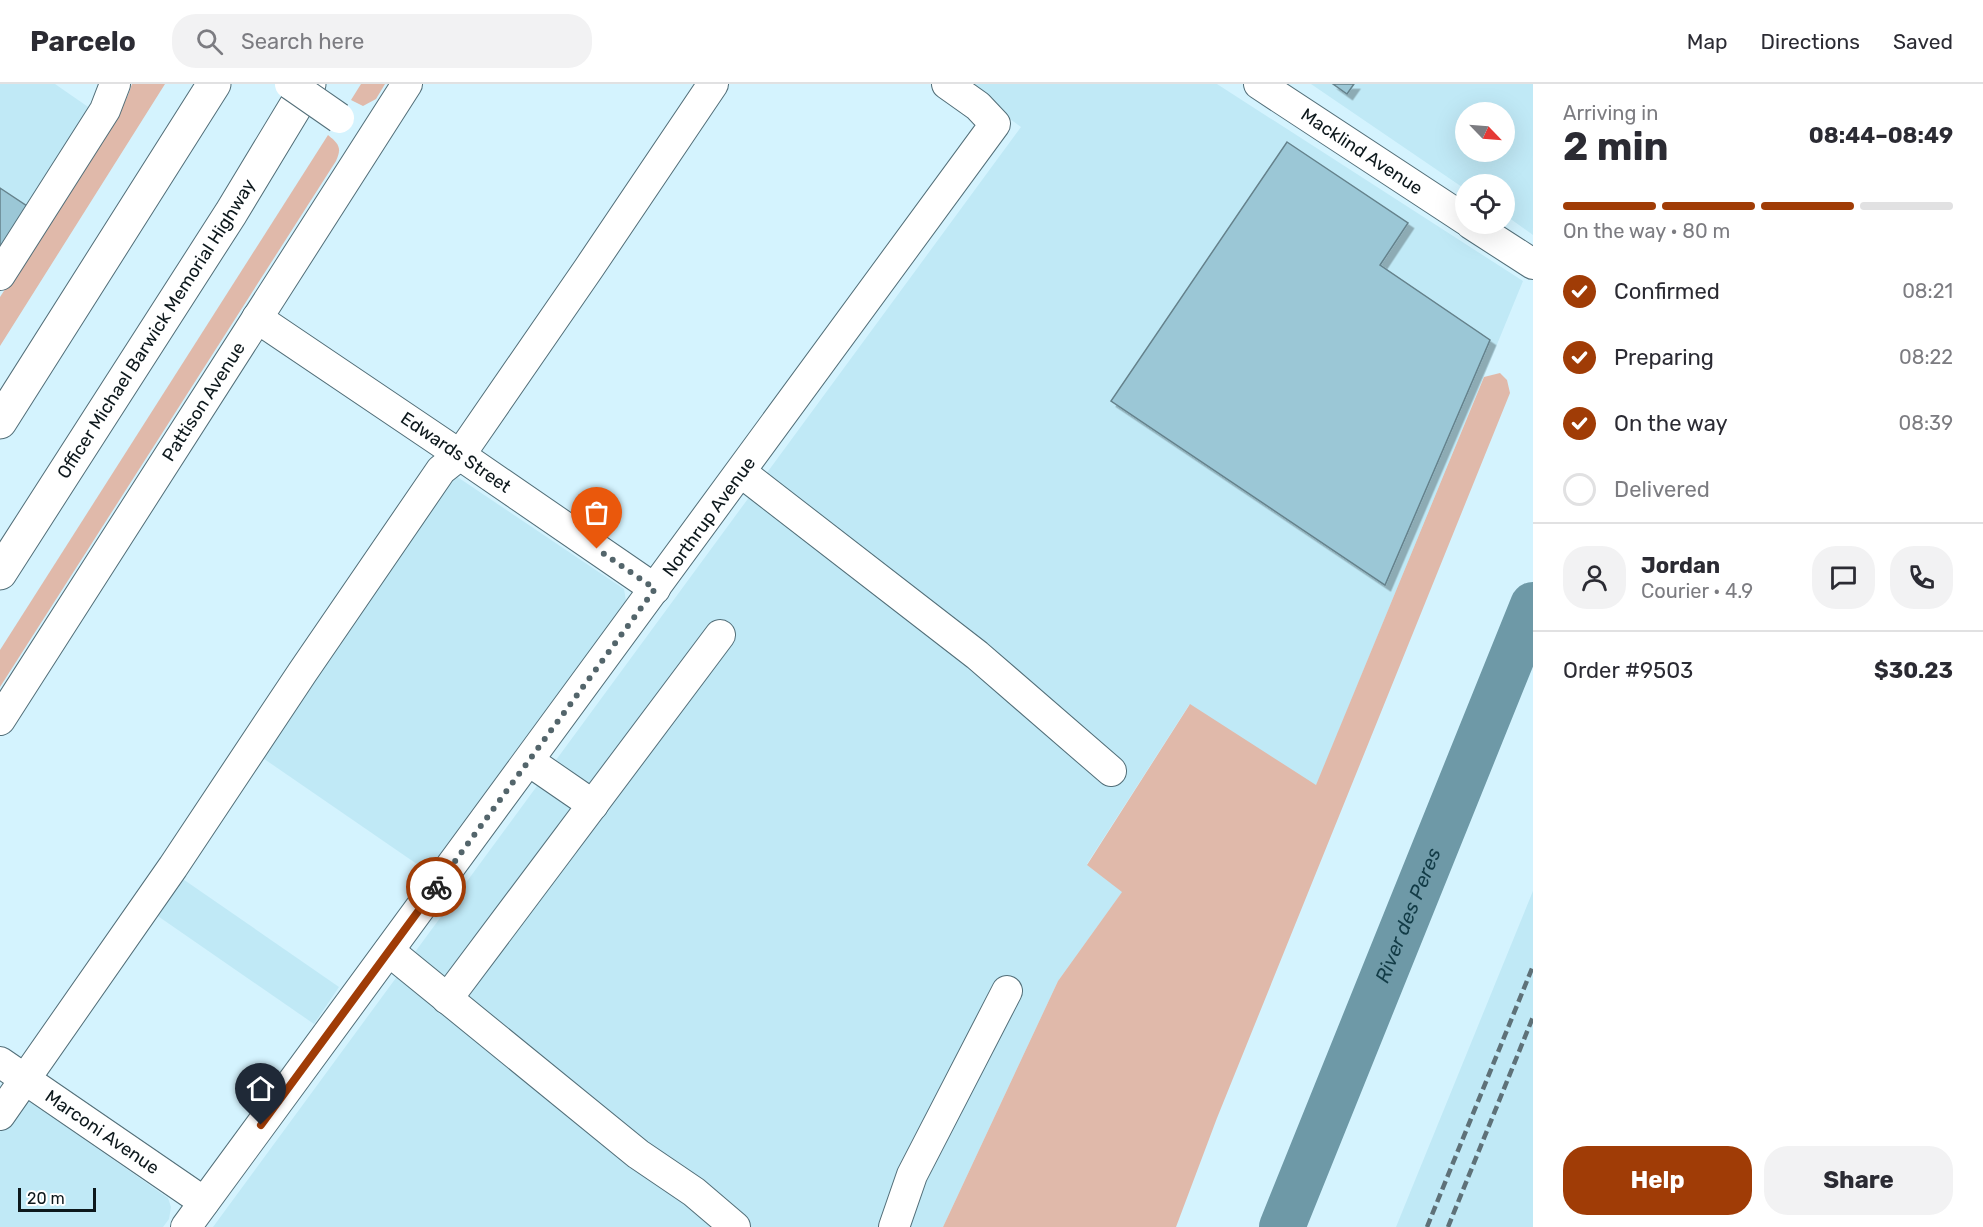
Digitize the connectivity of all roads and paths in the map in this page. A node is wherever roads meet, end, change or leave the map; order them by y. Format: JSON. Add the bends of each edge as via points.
{"nodes":[{"id":1,"x":114,"y":84,"type":"edge"},
{"id":2,"x":214,"y":84,"type":"edge"},
{"id":3,"x":290,"y":84,"type":"edge"},
{"id":4,"x":309,"y":84,"type":"edge"},
{"id":5,"x":407,"y":84,"type":"edge"},
{"id":6,"x":713,"y":84,"type":"edge"},
{"id":7,"x":947,"y":84,"type":"edge"},
{"id":8,"x":1259,"y":84,"type":"edge"},
{"id":9,"x":371,"y":140,"type":"junction"},
{"id":10,"x":1455,"y":213,"type":"edge"},
{"id":11,"x":1486,"y":234,"type":"edge"},
{"id":12,"x":1533,"y":264,"type":"edge"},
{"id":13,"x":0,"y":275,"type":"edge"},
{"id":14,"x":257,"y":318,"type":"junction"},
{"id":15,"x":0,"y":422,"type":"edge"},
{"id":16,"x":460,"y":455,"type":"junction"},
{"id":17,"x":742,"y":473,"type":"junction"},
{"id":18,"x":0,"y":573,"type":"edge"},
{"id":19,"x":655,"y":589,"type":"junction"},
{"id":20,"x":720,"y":635,"type":"dead end"},
{"id":21,"x":0,"y":720,"type":"edge"},
{"id":22,"x":529,"y":760,"type":"junction"},
{"id":23,"x":1111,"y":771,"type":"dead end"},
{"id":24,"x":593,"y":805,"type":"junction"},
{"id":25,"x":389,"y":951,"type":"junction"},
{"id":26,"x":1008,"y":991,"type":"dead end"},
{"id":27,"x":447,"y":999,"type":"junction"},
{"id":28,"x":0,"y":1062,"type":"edge"},
{"id":29,"x":24,"y":1079,"type":"junction"},
{"id":30,"x":0,"y":1115,"type":"edge"},
{"id":31,"x":204,"y":1202,"type":"junction"},
{"id":32,"x":186,"y":1227,"type":"edge"},
{"id":33,"x":735,"y":1227,"type":"edge"},
{"id":34,"x":894,"y":1227,"type":"edge"}],
"edges":[{"from":1,"to":13,"type":"street","via":[[105,110]]},
{"from":2,"to":15,"type":"highway"},
{"from":3,"to":9,"type":"street","bridge":true},
{"from":4,"to":18,"type":"highway","name":"Officer Michael Barwick Memorial Highway"},
{"from":5,"to":9,"type":"street","name":"Pattison Avenue"},
{"from":6,"to":16,"type":"street"},
{"from":7,"to":17,"type":"street","name":"Northrup Avenue","via":[[995,124]]},
{"from":8,"to":10,"type":"street","name":"Macklind Avenue"},
{"from":9,"to":14,"type":"street","name":"Pattison Avenue"},
{"from":11,"to":12,"type":"street"},
{"from":14,"to":16,"type":"street","name":"Edwards Street"},
{"from":14,"to":21,"type":"street","name":"Pattison Avenue"},
{"from":16,"to":19,"type":"street","name":"Edwards Street"},
{"from":16,"to":29,"type":"street","via":[[441,470],[173,867]]},
{"from":17,"to":19,"type":"street","name":"Northrup Avenue"},
{"from":17,"to":23,"type":"street","via":[[977,654]]},
{"from":19,"to":22,"type":"street","name":"Northrup Avenue"},
{"from":20,"to":24,"type":"street"},
{"from":22,"to":24,"type":"street"},
{"from":22,"to":25,"type":"street","name":"Northrup Avenue"},
{"from":24,"to":27,"type":"street"},
{"from":25,"to":27,"type":"street"},
{"from":25,"to":31,"type":"street","name":"Northrup Avenue"},
{"from":26,"to":34,"type":"street","via":[[912,1175]]},
{"from":27,"to":33,"type":"street"},
{"from":28,"to":29,"type":"street","name":"Marconi Avenue"},
{"from":29,"to":30,"type":"street"},
{"from":29,"to":31,"type":"street","name":"Marconi Avenue"},
{"from":31,"to":32,"type":"street","name":"Northrup Avenue"}]}
